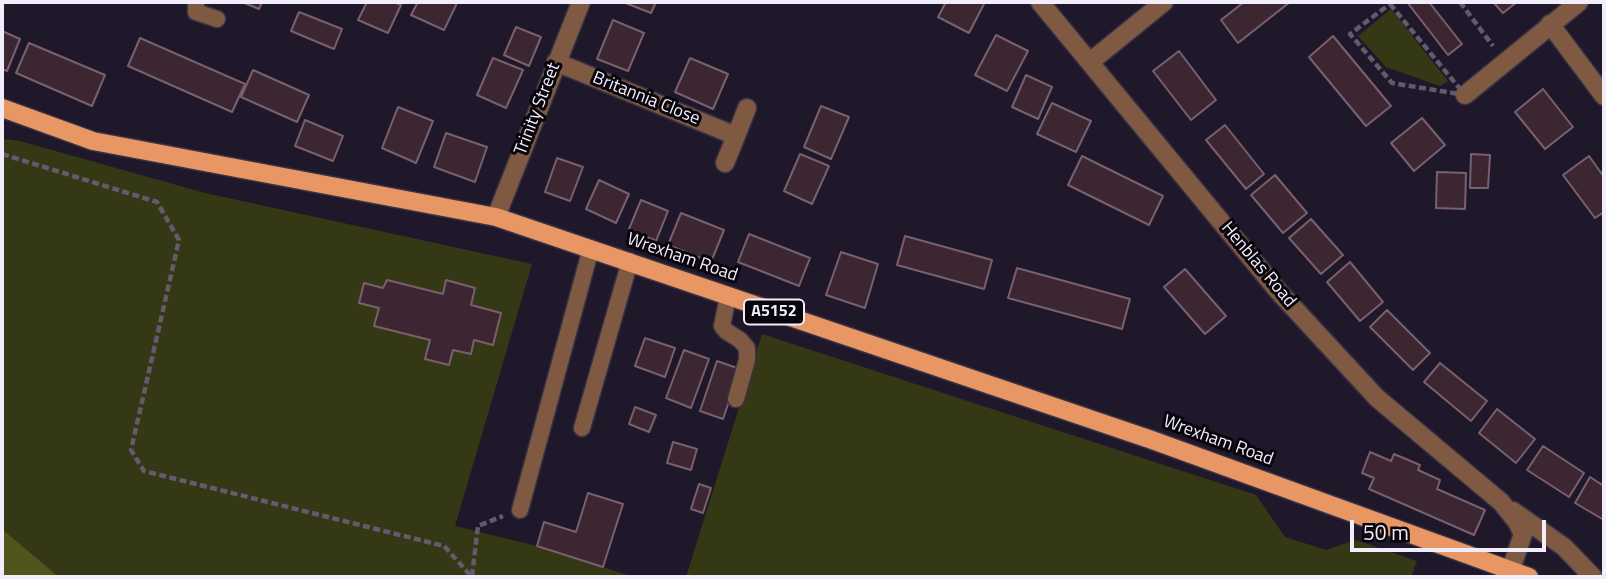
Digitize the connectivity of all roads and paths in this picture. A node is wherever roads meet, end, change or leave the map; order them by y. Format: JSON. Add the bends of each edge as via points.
{"nodes":[{"id":1,"x":196,"y":2,"type":"edge"},
{"id":2,"x":581,"y":2,"type":"edge"},
{"id":3,"x":1040,"y":2,"type":"edge"},
{"id":4,"x":1164,"y":2,"type":"edge"},
{"id":5,"x":1460,"y":2,"type":"edge"},
{"id":6,"x":1579,"y":2,"type":"edge"},
{"id":7,"x":1390,"y":3,"type":"edge"},
{"id":8,"x":217,"y":19,"type":"dead end"},
{"id":9,"x":1550,"y":24,"type":"junction"},
{"id":10,"x":556,"y":62,"type":"junction"},
{"id":11,"x":1090,"y":62,"type":"junction"},
{"id":12,"x":1504,"y":62,"type":"junction"},
{"id":13,"x":1465,"y":95,"type":"junction"},
{"id":14,"x":1604,"y":96,"type":"edge"},
{"id":15,"x":2,"y":108,"type":"edge"},
{"id":16,"x":747,"y":108,"type":"dead end"},
{"id":17,"x":736,"y":136,"type":"junction"},
{"id":18,"x":2,"y":154,"type":"edge"},
{"id":19,"x":724,"y":163,"type":"dead end"},
{"id":20,"x":496,"y":217,"type":"junction"},
{"id":21,"x":591,"y":248,"type":"junction"},
{"id":22,"x":630,"y":261,"type":"junction"},
{"id":23,"x":728,"y":296,"type":"junction"},
{"id":24,"x":736,"y":399,"type":"dead end"},
{"id":25,"x":582,"y":428,"type":"dead end"},
{"id":26,"x":1501,"y":502,"type":"junction"},
{"id":27,"x":520,"y":509,"type":"joint"},
{"id":28,"x":1511,"y":569,"type":"junction"},
{"id":29,"x":472,"y":576,"type":"edge"},
{"id":30,"x":1530,"y":577,"type":"edge"},
{"id":31,"x":1593,"y":577,"type":"edge"}],
"edges":[{"from":1,"to":8,"type":"lane","via":[[196,12]]},
{"from":2,"to":10,"type":"street","name":"Trinity Street"},
{"from":3,"to":11,"type":"street","name":"Henblas Road"},
{"from":4,"to":11,"type":"street"},
{"from":5,"to":12,"type":"path"},
{"from":6,"to":9,"type":"street"},
{"from":7,"to":13,"type":"path"},
{"from":7,"to":13,"type":"path","via":[[1350,34],[1392,83]]},
{"from":9,"to":12,"type":"street"},
{"from":9,"to":14,"type":"street"},
{"from":10,"to":17,"type":"street","name":"Britannia Close"},
{"from":10,"to":20,"type":"street","name":"Trinity Street"},
{"from":11,"to":26,"type":"street","name":"Henblas Road","via":[[1279,292],[1377,398]]},
{"from":12,"to":13,"type":"street"},
{"from":15,"to":20,"type":"main road","name":"Wrexham Road","number":"A5152","via":[[93,141]]},
{"from":16,"to":17,"type":"street"},
{"from":17,"to":19,"type":"street"},
{"from":18,"to":29,"type":"path","via":[[157,202],[180,240],[131,450],[144,471],[444,546]]},
{"from":20,"to":21,"type":"main road","name":"Wrexham Road","number":"A5152"},
{"from":21,"to":22,"type":"main road","name":"Wrexham Road","number":"A5152"},
{"from":21,"to":27,"type":"lane"},
{"from":22,"to":23,"type":"main road","name":"Wrexham Road","number":"A5152"},
{"from":22,"to":25,"type":"lane"},
{"from":23,"to":24,"type":"lane","via":[[722,326],[747,348]]},
{"from":23,"to":28,"type":"main road","name":"Wrexham Road","number":"A5152","via":[[1152,440]]},
{"from":26,"to":28,"type":"street","name":"Henblas Road","via":[[1523,534]]},
{"from":26,"to":31,"type":"street","name":"Henblas Road","via":[[1564,547]]},
{"from":27,"to":29,"type":"path","via":[[478,526]]},
{"from":28,"to":30,"type":"main road","name":"Wrexham Road","number":"A5152"}]}
